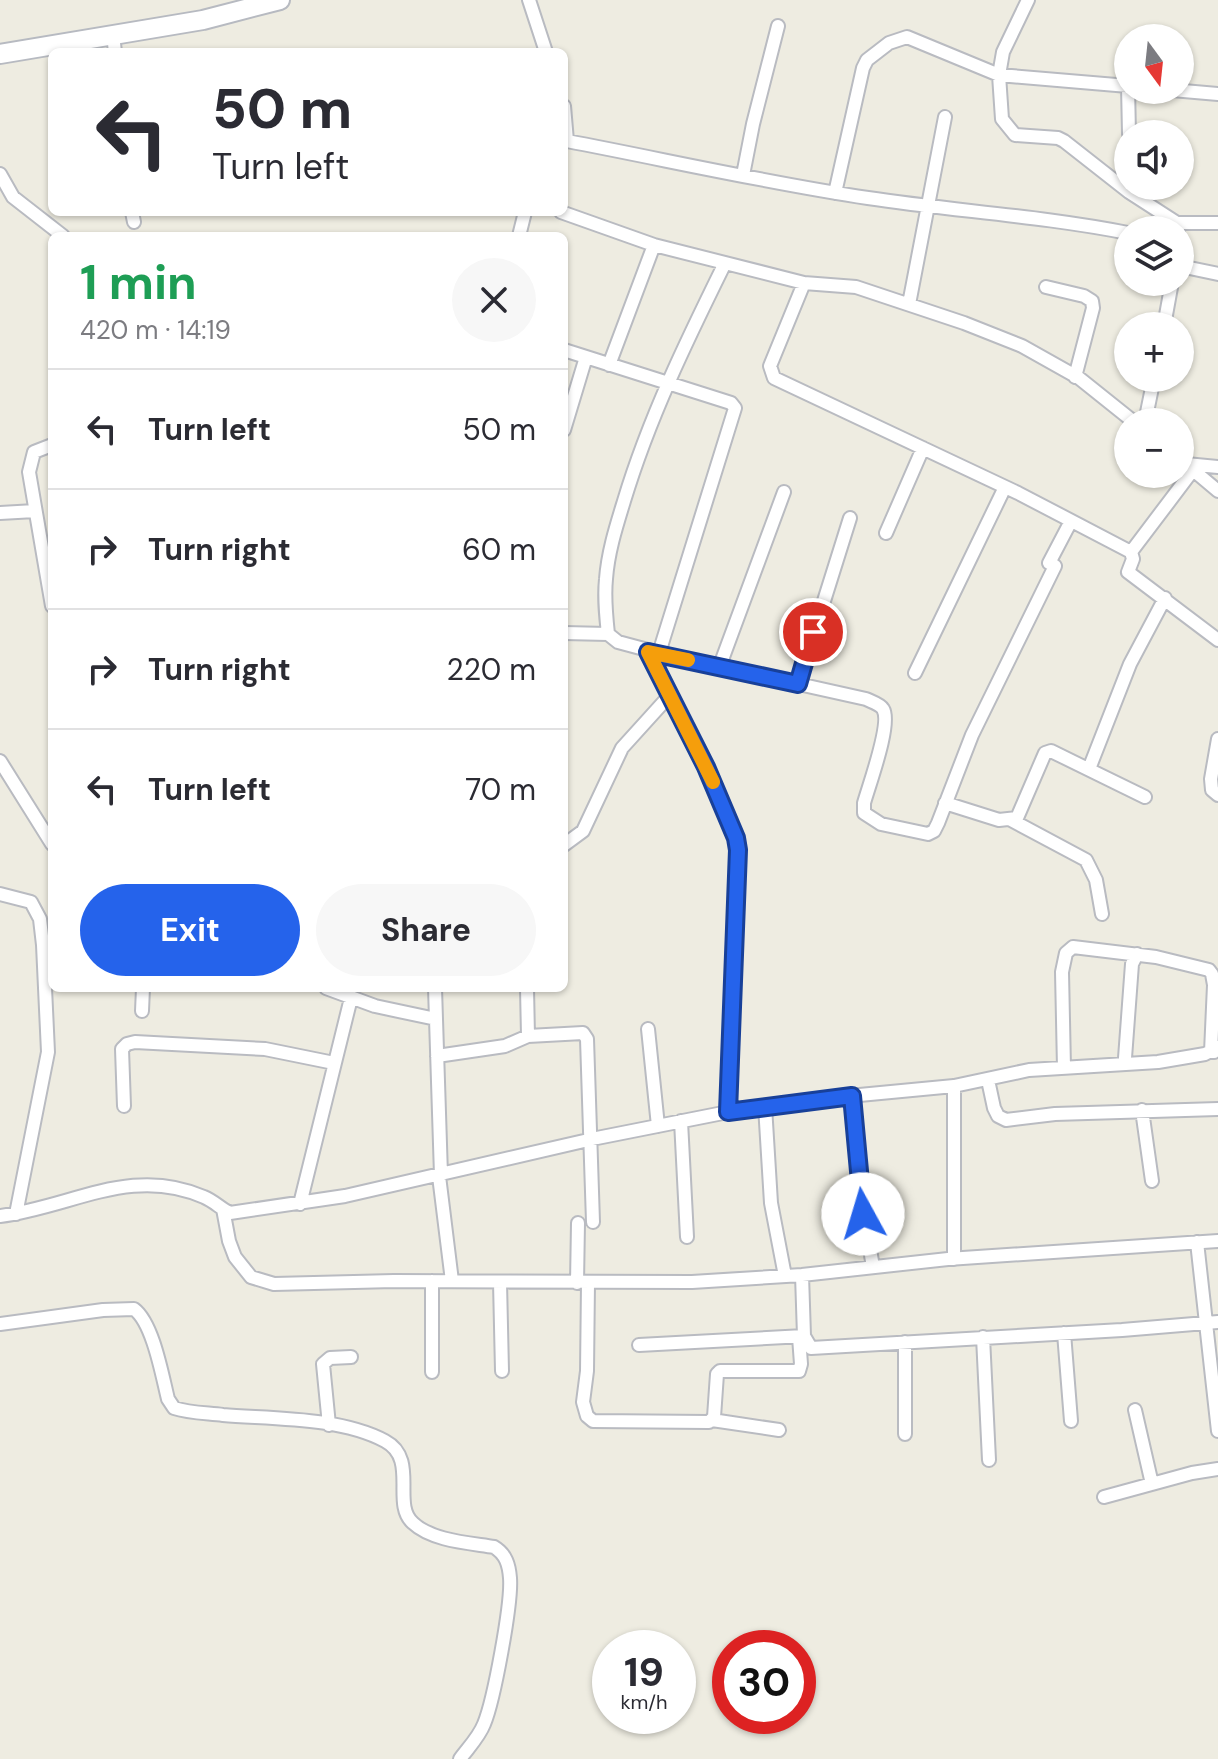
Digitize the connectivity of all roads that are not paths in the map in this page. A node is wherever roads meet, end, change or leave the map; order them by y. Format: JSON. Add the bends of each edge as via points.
{"nodes":[{"id":1,"x":280,"y":0,"type":"edge"},
{"id":2,"x":529,"y":0,"type":"edge"},
{"id":3,"x":1028,"y":0,"type":"edge"},
{"id":4,"x":778,"y":26,"type":"dead end"},
{"id":5,"x":114,"y":43,"type":"edge"},
{"id":6,"x":62,"y":48,"type":"edge"},
{"id":7,"x":545,"y":48,"type":"edge"},
{"id":8,"x":48,"y":49,"type":"edge"},
{"id":9,"x":0,"y":54,"type":"edge"},
{"id":10,"x":999,"y":75,"type":"junction"},
{"id":11,"x":1114,"y":85,"type":"edge"},
{"id":12,"x":1194,"y":92,"type":"edge"},
{"id":13,"x":1218,"y":94,"type":"edge"},
{"id":14,"x":945,"y":117,"type":"dead end"},
{"id":15,"x":568,"y":143,"type":"edge"},
{"id":16,"x":0,"y":174,"type":"edge"},
{"id":17,"x":743,"y":175,"type":"junction"},
{"id":18,"x":1114,"y":178,"type":"edge"},
{"id":19,"x":835,"y":193,"type":"junction"},
{"id":20,"x":1144,"y":200,"type":"edge"},
{"id":21,"x":928,"y":207,"type":"junction"},
{"id":22,"x":568,"y":214,"type":"edge"},
{"id":23,"x":1165,"y":216,"type":"edge"},
{"id":24,"x":1218,"y":223,"type":"edge"},
{"id":25,"x":1194,"y":225,"type":"edge"},
{"id":26,"x":1114,"y":230,"type":"edge"},
{"id":27,"x":58,"y":232,"type":"edge"},
{"id":28,"x":654,"y":245,"type":"junction"},
{"id":29,"x":725,"y":263,"type":"junction"},
{"id":30,"x":1194,"y":269,"type":"edge"},
{"id":31,"x":1218,"y":274,"type":"edge"},
{"id":32,"x":804,"y":283,"type":"junction"},
{"id":33,"x":1046,"y":287,"type":"dead end"},
{"id":34,"x":909,"y":304,"type":"junction"},
{"id":35,"x":568,"y":351,"type":"edge"},
{"id":36,"x":586,"y":357,"type":"junction"},
{"id":37,"x":609,"y":365,"type":"junction"},
{"id":38,"x":1075,"y":377,"type":"junction"},
{"id":39,"x":668,"y":385,"type":"junction"},
{"id":40,"x":1116,"y":408,"type":"edge"},
{"id":41,"x":568,"y":417,"type":"edge"},
{"id":42,"x":48,"y":447,"type":"edge"},
{"id":43,"x":923,"y":448,"type":"junction"},
{"id":44,"x":1194,"y":465,"type":"edge"},
{"id":45,"x":1218,"y":467,"type":"edge"},
{"id":46,"x":1194,"y":471,"type":"edge"},
{"id":47,"x":1005,"y":487,"type":"junction"},
{"id":48,"x":1171,"y":488,"type":"edge"},
{"id":49,"x":1218,"y":491,"type":"edge"},
{"id":50,"x":784,"y":492,"type":"dead end"},
{"id":51,"x":35,"y":511,"type":"junction"},
{"id":52,"x":0,"y":513,"type":"edge"},
{"id":53,"x":850,"y":518,"type":"dead end"},
{"id":54,"x":1071,"y":521,"type":"junction"},
{"id":55,"x":886,"y":533,"type":"dead end"},
{"id":56,"x":1131,"y":552,"type":"junction"},
{"id":57,"x":48,"y":584,"type":"edge"},
{"id":58,"x":1165,"y":598,"type":"junction"},
{"id":59,"x":568,"y":633,"type":"edge"},
{"id":60,"x":608,"y":634,"type":"junction"},
{"id":61,"x":1218,"y":640,"type":"edge"},
{"id":62,"x":654,"y":652,"type":"junction"},
{"id":63,"x":719,"y":668,"type":"junction"},
{"id":64,"x":915,"y":673,"type":"dead end"},
{"id":65,"x":798,"y":684,"type":"junction"},
{"id":66,"x":670,"y":695,"type":"junction"},
{"id":67,"x":1218,"y":739,"type":"edge"},
{"id":68,"x":0,"y":761,"type":"edge"},
{"id":69,"x":1089,"y":769,"type":"junction"},
{"id":70,"x":1218,"y":795,"type":"edge"},
{"id":71,"x":1145,"y":797,"type":"dead end"},
{"id":72,"x":945,"y":803,"type":"junction"},
{"id":73,"x":1011,"y":820,"type":"junction"},
{"id":74,"x":48,"y":838,"type":"edge"},
{"id":75,"x":568,"y":842,"type":"edge"},
{"id":76,"x":0,"y":894,"type":"edge"},
{"id":77,"x":1102,"y":914,"type":"dead end"},
{"id":78,"x":46,"y":919,"type":"edge"},
{"id":79,"x":1137,"y":954,"type":"junction"},
{"id":80,"x":1213,"y":970,"type":"edge"},
{"id":81,"x":143,"y":992,"type":"edge"},
{"id":82,"x":336,"y":992,"type":"edge"},
{"id":83,"x":435,"y":992,"type":"edge"},
{"id":84,"x":527,"y":992,"type":"edge"},
{"id":85,"x":351,"y":998,"type":"junction"},
{"id":86,"x":142,"y":1011,"type":"dead end"},
{"id":87,"x":436,"y":1019,"type":"junction"},
{"id":88,"x":648,"y":1029,"type":"dead end"},
{"id":89,"x":528,"y":1036,"type":"junction"},
{"id":90,"x":1216,"y":1051,"type":"edge"},
{"id":91,"x":437,"y":1056,"type":"junction"},
{"id":92,"x":1125,"y":1058,"type":"dead end"},
{"id":93,"x":334,"y":1063,"type":"junction"},
{"id":94,"x":1064,"y":1068,"type":"junction"},
{"id":95,"x":988,"y":1080,"type":"junction"},
{"id":96,"x":954,"y":1086,"type":"junction"},
{"id":97,"x":852,"y":1096,"type":"junction"},
{"id":98,"x":124,"y":1106,"type":"dead end"},
{"id":99,"x":765,"y":1106,"type":"junction"},
{"id":100,"x":1218,"y":1109,"type":"edge"},
{"id":101,"x":1142,"y":1110,"type":"junction"},
{"id":102,"x":728,"y":1112,"type":"junction"},
{"id":103,"x":681,"y":1121,"type":"junction"},
{"id":104,"x":658,"y":1126,"type":"junction"},
{"id":105,"x":592,"y":1140,"type":"junction"},
{"id":106,"x":440,"y":1176,"type":"junction"},
{"id":107,"x":1152,"y":1181,"type":"dead end"},
{"id":108,"x":300,"y":1204,"type":"junction"},
{"id":109,"x":223,"y":1209,"type":"junction"},
{"id":110,"x":16,"y":1214,"type":"junction"},
{"id":111,"x":0,"y":1216,"type":"edge"},
{"id":112,"x":593,"y":1222,"type":"dead end"},
{"id":113,"x":578,"y":1223,"type":"dead end"},
{"id":114,"x":687,"y":1237,"type":"dead end"},
{"id":115,"x":1218,"y":1241,"type":"edge"},
{"id":116,"x":1197,"y":1242,"type":"junction"},
{"id":117,"x":954,"y":1259,"type":"junction"},
{"id":118,"x":873,"y":1267,"type":"junction"},
{"id":119,"x":802,"y":1275,"type":"junction"},
{"id":120,"x":785,"y":1276,"type":"junction"},
{"id":121,"x":432,"y":1281,"type":"junction"},
{"id":122,"x":452,"y":1281,"type":"junction"},
{"id":123,"x":500,"y":1282,"type":"junction"},
{"id":124,"x":582,"y":1283,"type":"junction"},
{"id":125,"x":1218,"y":1322,"type":"edge"},
{"id":126,"x":1204,"y":1323,"type":"junction"},
{"id":127,"x":0,"y":1324,"type":"edge"},
{"id":128,"x":1064,"y":1333,"type":"junction"},
{"id":129,"x":802,"y":1337,"type":"junction"},
{"id":130,"x":983,"y":1337,"type":"junction"},
{"id":131,"x":905,"y":1342,"type":"junction"},
{"id":132,"x":639,"y":1345,"type":"dead end"},
{"id":133,"x":351,"y":1357,"type":"dead end"},
{"id":134,"x":502,"y":1371,"type":"dead end"},
{"id":135,"x":432,"y":1372,"type":"dead end"},
{"id":136,"x":1135,"y":1410,"type":"dead end"},
{"id":137,"x":712,"y":1420,"type":"junction"},
{"id":138,"x":1071,"y":1421,"type":"dead end"},
{"id":139,"x":329,"y":1425,"type":"junction"},
{"id":140,"x":779,"y":1430,"type":"dead end"},
{"id":141,"x":1218,"y":1431,"type":"edge"},
{"id":142,"x":905,"y":1434,"type":"dead end"},
{"id":143,"x":989,"y":1460,"type":"dead end"},
{"id":144,"x":1218,"y":1469,"type":"edge"},
{"id":145,"x":1152,"y":1484,"type":"junction"},
{"id":146,"x":1104,"y":1497,"type":"dead end"},
{"id":147,"x":460,"y":1759,"type":"edge"}],
"edges":[{"from":1,"to":5,"type":"main road"},
{"from":2,"to":7,"type":"street"},
{"from":3,"to":10,"type":"street","via":[[1003,52]]},
{"from":4,"to":17,"type":"street"},
{"from":5,"to":6,"type":"main road"},
{"from":8,"to":9,"type":"main road"},
{"from":10,"to":11,"type":"street"},
{"from":10,"to":18,"type":"street","via":[[1002,119],[1015,135],[1058,138]]},
{"from":10,"to":19,"type":"street","via":[[913,39],[889,43],[863,68]]},
{"from":12,"to":13,"type":"street"},
{"from":14,"to":21,"type":"street"},
{"from":15,"to":17,"type":"street"},
{"from":16,"to":27,"type":"street","via":[[13,197]]},
{"from":17,"to":19,"type":"street"},
{"from":19,"to":21,"type":"street"},
{"from":20,"to":23,"type":"street"},
{"from":21,"to":26,"type":"street"},
{"from":21,"to":34,"type":"street"},
{"from":22,"to":28,"type":"street"},
{"from":24,"to":25,"type":"street"},
{"from":28,"to":29,"type":"street"},
{"from":28,"to":37,"type":"street"},
{"from":29,"to":32,"type":"street"},
{"from":29,"to":39,"type":"street"},
{"from":30,"to":31,"type":"street"},
{"from":32,"to":34,"type":"street","via":[[856,287]]},
{"from":32,"to":43,"type":"street","via":[[770,366],[774,378]]},
{"from":33,"to":38,"type":"street","via":[[1092,301]]},
{"from":34,"to":38,"type":"street","via":[[1022,346]]},
{"from":35,"to":36,"type":"street"},
{"from":36,"to":37,"type":"street"},
{"from":36,"to":41,"type":"street"},
{"from":37,"to":39,"type":"street"},
{"from":38,"to":40,"type":"street"},
{"from":39,"to":60,"type":"street","via":[[612,540],[606,579]]},
{"from":39,"to":62,"type":"street","via":[[735,408]]},
{"from":42,"to":51,"type":"street","via":[[34,452],[30,463]]},
{"from":43,"to":47,"type":"street"},
{"from":43,"to":55,"type":"street"},
{"from":44,"to":45,"type":"street"},
{"from":46,"to":49,"type":"street"},
{"from":47,"to":54,"type":"street"},
{"from":47,"to":64,"type":"street"},
{"from":48,"to":56,"type":"street"},
{"from":50,"to":63,"type":"street"},
{"from":51,"to":52,"type":"street"},
{"from":51,"to":57,"type":"street"},
{"from":53,"to":65,"type":"street"},
{"from":54,"to":56,"type":"street"},
{"from":54,"to":72,"type":"street"},
{"from":56,"to":58,"type":"street","via":[[1128,572]]},
{"from":58,"to":61,"type":"street"},
{"from":58,"to":69,"type":"street","via":[[1130,664]]},
{"from":59,"to":60,"type":"street"},
{"from":60,"to":62,"type":"street"},
{"from":62,"to":63,"type":"street"},
{"from":62,"to":66,"type":"street"},
{"from":63,"to":65,"type":"street"},
{"from":65,"to":72,"type":"street","via":[[866,699],[885,712],[864,803],[868,817],[928,834]]},
{"from":66,"to":75,"type":"street","via":[[622,748],[583,831]]},
{"from":66,"to":102,"type":"street","via":[[706,767],[738,850]]},
{"from":67,"to":70,"type":"street","via":[[1211,779]]},
{"from":68,"to":74,"type":"street"},
{"from":69,"to":71,"type":"street"},
{"from":69,"to":73,"type":"street","via":[[1045,753],[1021,815]]},
{"from":72,"to":73,"type":"street"},
{"from":73,"to":77,"type":"street","via":[[1086,860]]},
{"from":76,"to":78,"type":"street","via":[[31,902]]},
{"from":78,"to":110,"type":"street","via":[[48,1052]]},
{"from":79,"to":80,"type":"street"},
{"from":79,"to":92,"type":"street"},
{"from":79,"to":94,"type":"street","via":[[1068,949],[1062,972]]},
{"from":80,"to":90,"type":"street"},
{"from":81,"to":86,"type":"street"},
{"from":82,"to":85,"type":"street"},
{"from":83,"to":87,"type":"street"},
{"from":84,"to":89,"type":"street"},
{"from":85,"to":87,"type":"street"},
{"from":85,"to":93,"type":"street"},
{"from":87,"to":91,"type":"street"},
{"from":88,"to":104,"type":"street"},
{"from":89,"to":91,"type":"street","via":[[505,1046]]},
{"from":89,"to":105,"type":"street","via":[[583,1033],[587,1039]]},
{"from":90,"to":94,"type":"street","via":[[1158,1062]]},
{"from":91,"to":106,"type":"street"},
{"from":93,"to":98,"type":"street","via":[[265,1049],[135,1042],[122,1049]]},
{"from":93,"to":108,"type":"street"},
{"from":94,"to":95,"type":"street"},
{"from":95,"to":96,"type":"street"},
{"from":95,"to":101,"type":"street","via":[[994,1108],[1006,1120]]},
{"from":96,"to":97,"type":"street"},
{"from":96,"to":117,"type":"street"},
{"from":97,"to":99,"type":"street"},
{"from":97,"to":118,"type":"street"},
{"from":99,"to":102,"type":"street"},
{"from":99,"to":120,"type":"street","via":[[771,1203]]},
{"from":100,"to":101,"type":"street"},
{"from":101,"to":107,"type":"street"},
{"from":102,"to":103,"type":"street"},
{"from":103,"to":104,"type":"street"},
{"from":103,"to":114,"type":"street"},
{"from":104,"to":105,"type":"street"},
{"from":105,"to":106,"type":"street"},
{"from":105,"to":112,"type":"street"},
{"from":106,"to":108,"type":"street"},
{"from":106,"to":122,"type":"street"},
{"from":108,"to":109,"type":"street","via":[[234,1213]]},
{"from":109,"to":110,"type":"street","via":[[189,1191],[136,1184]]},
{"from":109,"to":121,"type":"street","via":[[235,1257],[262,1282]]},
{"from":110,"to":111,"type":"street"},
{"from":113,"to":124,"type":"street"},
{"from":115,"to":116,"type":"street"},
{"from":116,"to":117,"type":"street"},
{"from":116,"to":126,"type":"street"},
{"from":117,"to":118,"type":"street"},
{"from":118,"to":119,"type":"street"},
{"from":119,"to":120,"type":"street"},
{"from":119,"to":129,"type":"street"},
{"from":120,"to":124,"type":"street"},
{"from":121,"to":122,"type":"street"},
{"from":121,"to":135,"type":"street"},
{"from":122,"to":123,"type":"street"},
{"from":123,"to":124,"type":"street"},
{"from":123,"to":134,"type":"street"},
{"from":124,"to":137,"type":"street","via":[[587,1371],[583,1402],[590,1419]]},
{"from":125,"to":126,"type":"street"},
{"from":126,"to":128,"type":"street"},
{"from":126,"to":141,"type":"street"},
{"from":127,"to":139,"type":"street","via":[[134,1309],[148,1330],[174,1408]]},
{"from":128,"to":130,"type":"street"},
{"from":128,"to":138,"type":"street"},
{"from":129,"to":131,"type":"street","via":[[811,1348]]},
{"from":129,"to":132,"type":"street"},
{"from":129,"to":137,"type":"street","via":[[799,1371],[720,1371]]},
{"from":130,"to":131,"type":"street"},
{"from":130,"to":143,"type":"street"},
{"from":131,"to":142,"type":"street"},
{"from":133,"to":139,"type":"street","via":[[330,1358],[323,1364]]},
{"from":136,"to":145,"type":"street"},
{"from":137,"to":140,"type":"street"},
{"from":139,"to":147,"type":"street","via":[[391,1444],[404,1469],[405,1511],[416,1526],[494,1547],[505,1556],[511,1580],[488,1714]]},
{"from":144,"to":145,"type":"street"},
{"from":145,"to":146,"type":"street"}]}
